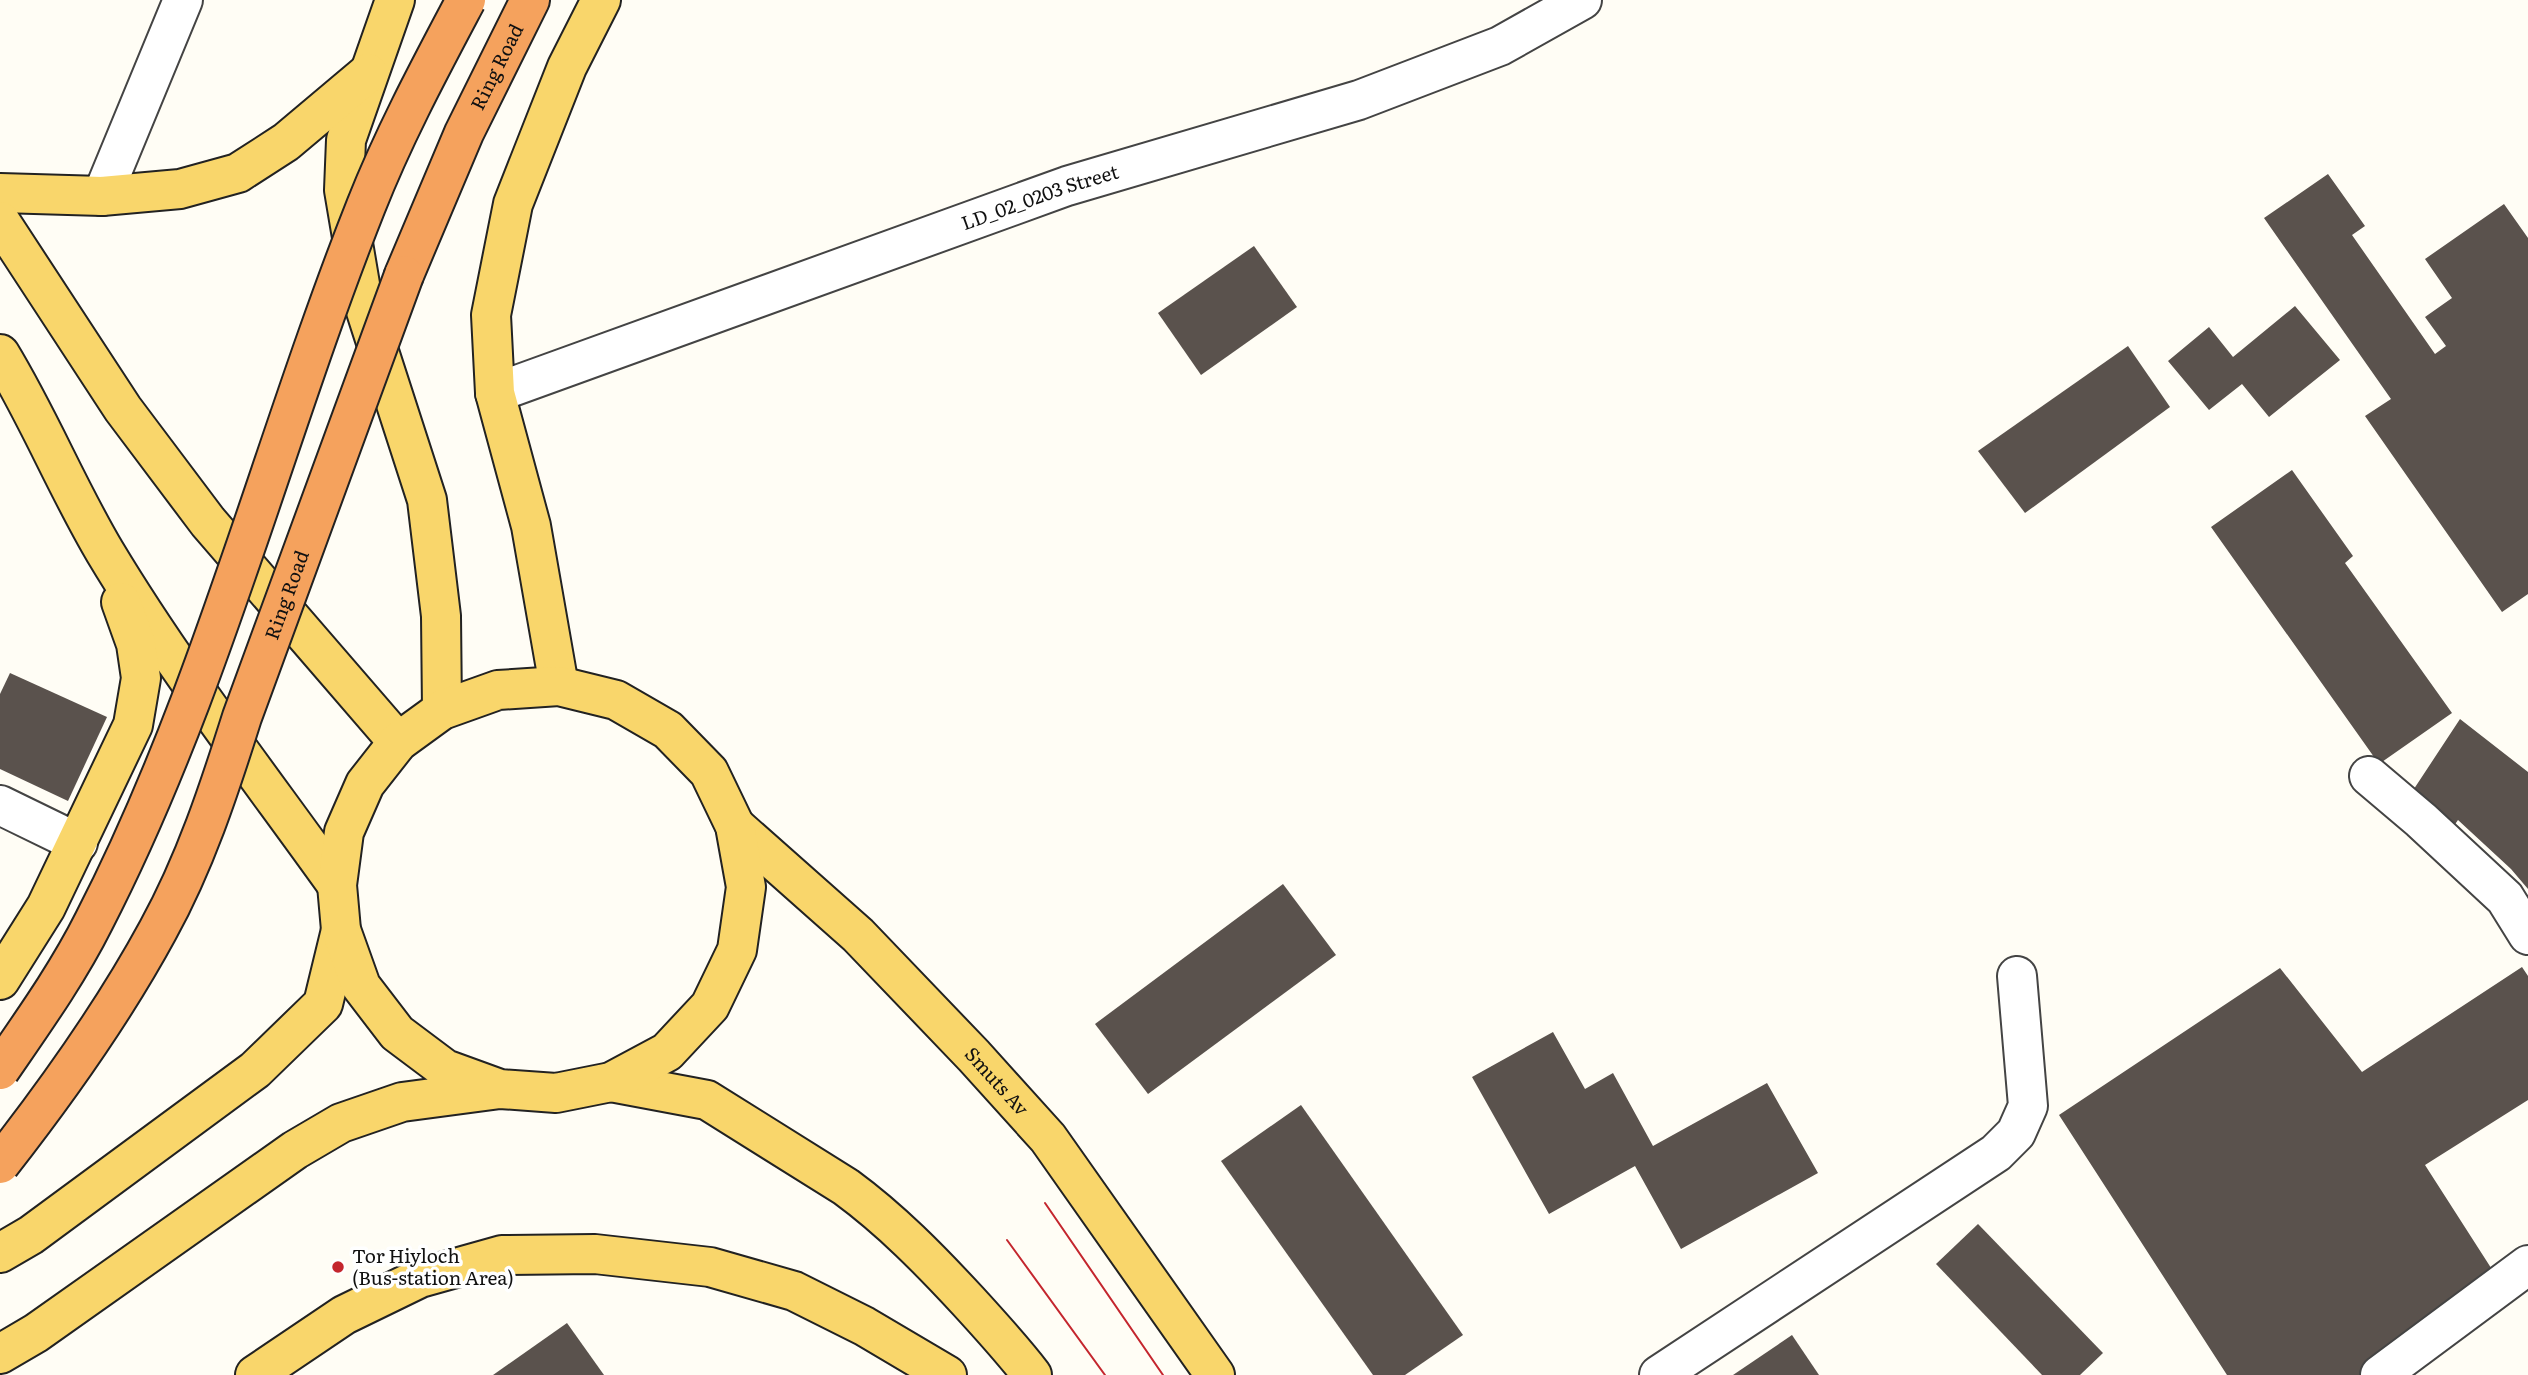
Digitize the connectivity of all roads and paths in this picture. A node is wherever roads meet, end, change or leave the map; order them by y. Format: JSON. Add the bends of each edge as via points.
{"nodes":[{"id":1,"x":183,"y":0,"type":"edge"},
{"id":2,"x":395,"y":0,"type":"edge"},
{"id":3,"x":466,"y":0,"type":"edge"},
{"id":4,"x":530,"y":0,"type":"edge"},
{"id":5,"x":601,"y":0,"type":"edge"},
{"id":6,"x":1582,"y":0,"type":"edge"},
{"id":7,"x":368,"y":73,"type":"junction"},
{"id":8,"x":0,"y":193,"type":"edge"},
{"id":9,"x":102,"y":196,"type":"junction"},
{"id":10,"x":0,"y":220,"type":"edge"},
{"id":11,"x":0,"y":354,"type":"edge"},
{"id":12,"x":495,"y":393,"type":"junction"},
{"id":13,"x":104,"y":550,"type":"junction"},
{"id":14,"x":559,"y":686,"type":"junction"},
{"id":15,"x":442,"y":710,"type":"junction"},
{"id":16,"x":398,"y":742,"type":"junction"},
{"id":17,"x":2369,"y":776,"type":"dead end"},
{"id":18,"x":0,"y":805,"type":"edge"},
{"id":19,"x":735,"y":826,"type":"junction"},
{"id":20,"x":78,"y":843,"type":"junction"},
{"id":21,"x":337,"y":885,"type":"junction"},
{"id":22,"x":341,"y":930,"type":"junction"},
{"id":23,"x":2528,"y":935,"type":"edge"},
{"id":24,"x":2017,"y":976,"type":"dead end"},
{"id":25,"x":0,"y":980,"type":"edge"},
{"id":26,"x":0,"y":1070,"type":"edge"},
{"id":27,"x":611,"y":1082,"type":"junction"},
{"id":28,"x":500,"y":1089,"type":"junction"},
{"id":29,"x":0,"y":1164,"type":"edge"},
{"id":30,"x":0,"y":1253,"type":"edge"},
{"id":31,"x":2528,"y":1265,"type":"edge"},
{"id":32,"x":0,"y":1354,"type":"edge"},
{"id":33,"x":255,"y":1375,"type":"edge"},
{"id":34,"x":947,"y":1375,"type":"edge"},
{"id":35,"x":1032,"y":1375,"type":"edge"},
{"id":36,"x":1215,"y":1375,"type":"edge"},
{"id":37,"x":1659,"y":1375,"type":"edge"},
{"id":38,"x":2380,"y":1375,"type":"edge"}],
"edges":[{"from":1,"to":9,"type":"street"},
{"from":2,"to":7,"type":"main road"},
{"from":3,"to":26,"type":"highway","bridge":true,"via":[[413,99],[367,204],[165,769],[94,922]]},
{"from":4,"to":29,"type":"highway","name":"Ring Road","bridge":true,"via":[[464,133],[404,275],[189,866],[159,929],[110,1011],[55,1094]]},
{"from":5,"to":12,"type":"main road","via":[[567,67],[513,204],[491,314]]},
{"from":6,"to":12,"type":"street","name":"LD_02_0203 Street","via":[[1500,46],[1359,100],[1067,186]]},
{"from":7,"to":9,"type":"main road","via":[[286,142],[238,173],[180,189]]},
{"from":7,"to":15,"type":"main road","via":[[346,140],[344,190],[363,302],[427,500],[441,616]]},
{"from":8,"to":9,"type":"main road"},
{"from":10,"to":16,"type":"main road","via":[[123,409],[208,522]]},
{"from":11,"to":13,"type":"main road"},
{"from":12,"to":14,"type":"main road","via":[[531,526]]},
{"from":13,"to":20,"type":"main road","via":[[136,644],[141,678],[133,725]]},
{"from":13,"to":21,"type":"main road","via":[[145,616]]},
{"from":14,"to":15,"type":"main road","via":[[498,690]]},
{"from":14,"to":19,"type":"main road","via":[[616,700],[668,730],[709,772]]},
{"from":15,"to":16,"type":"main road"},
{"from":16,"to":21,"type":"main road","via":[[365,784],[344,832]]},
{"from":17,"to":23,"type":"street","via":[[2505,898]]},
{"from":18,"to":20,"type":"street"},
{"from":19,"to":27,"type":"main road","via":[[746,887],[737,950],[710,1006],[667,1052]]},
{"from":19,"to":36,"type":"main road","name":"Smuts Av","via":[[858,935],[1048,1138]]},
{"from":20,"to":25,"type":"main road","via":[[46,907]]},
{"from":21,"to":22,"type":"main road"},
{"from":22,"to":28,"type":"main road","via":[[361,986],[397,1033],[445,1069]]},
{"from":22,"to":30,"type":"main road","via":[[323,1004],[256,1070]]},
{"from":24,"to":37,"type":"street","via":[[2028,1106],[2016,1133],[1996,1153]]},
{"from":27,"to":28,"type":"main road","via":[[556,1093]]},
{"from":27,"to":35,"type":"main road","via":[[707,1100],[846,1187],[929,1258]]},
{"from":28,"to":32,"type":"main road","via":[[402,1102],[341,1123]]},
{"from":31,"to":38,"type":"street"},
{"from":33,"to":34,"type":"main road","via":[[344,1315],[420,1278],[502,1255],[595,1254],[710,1267],[794,1291]]}]}
